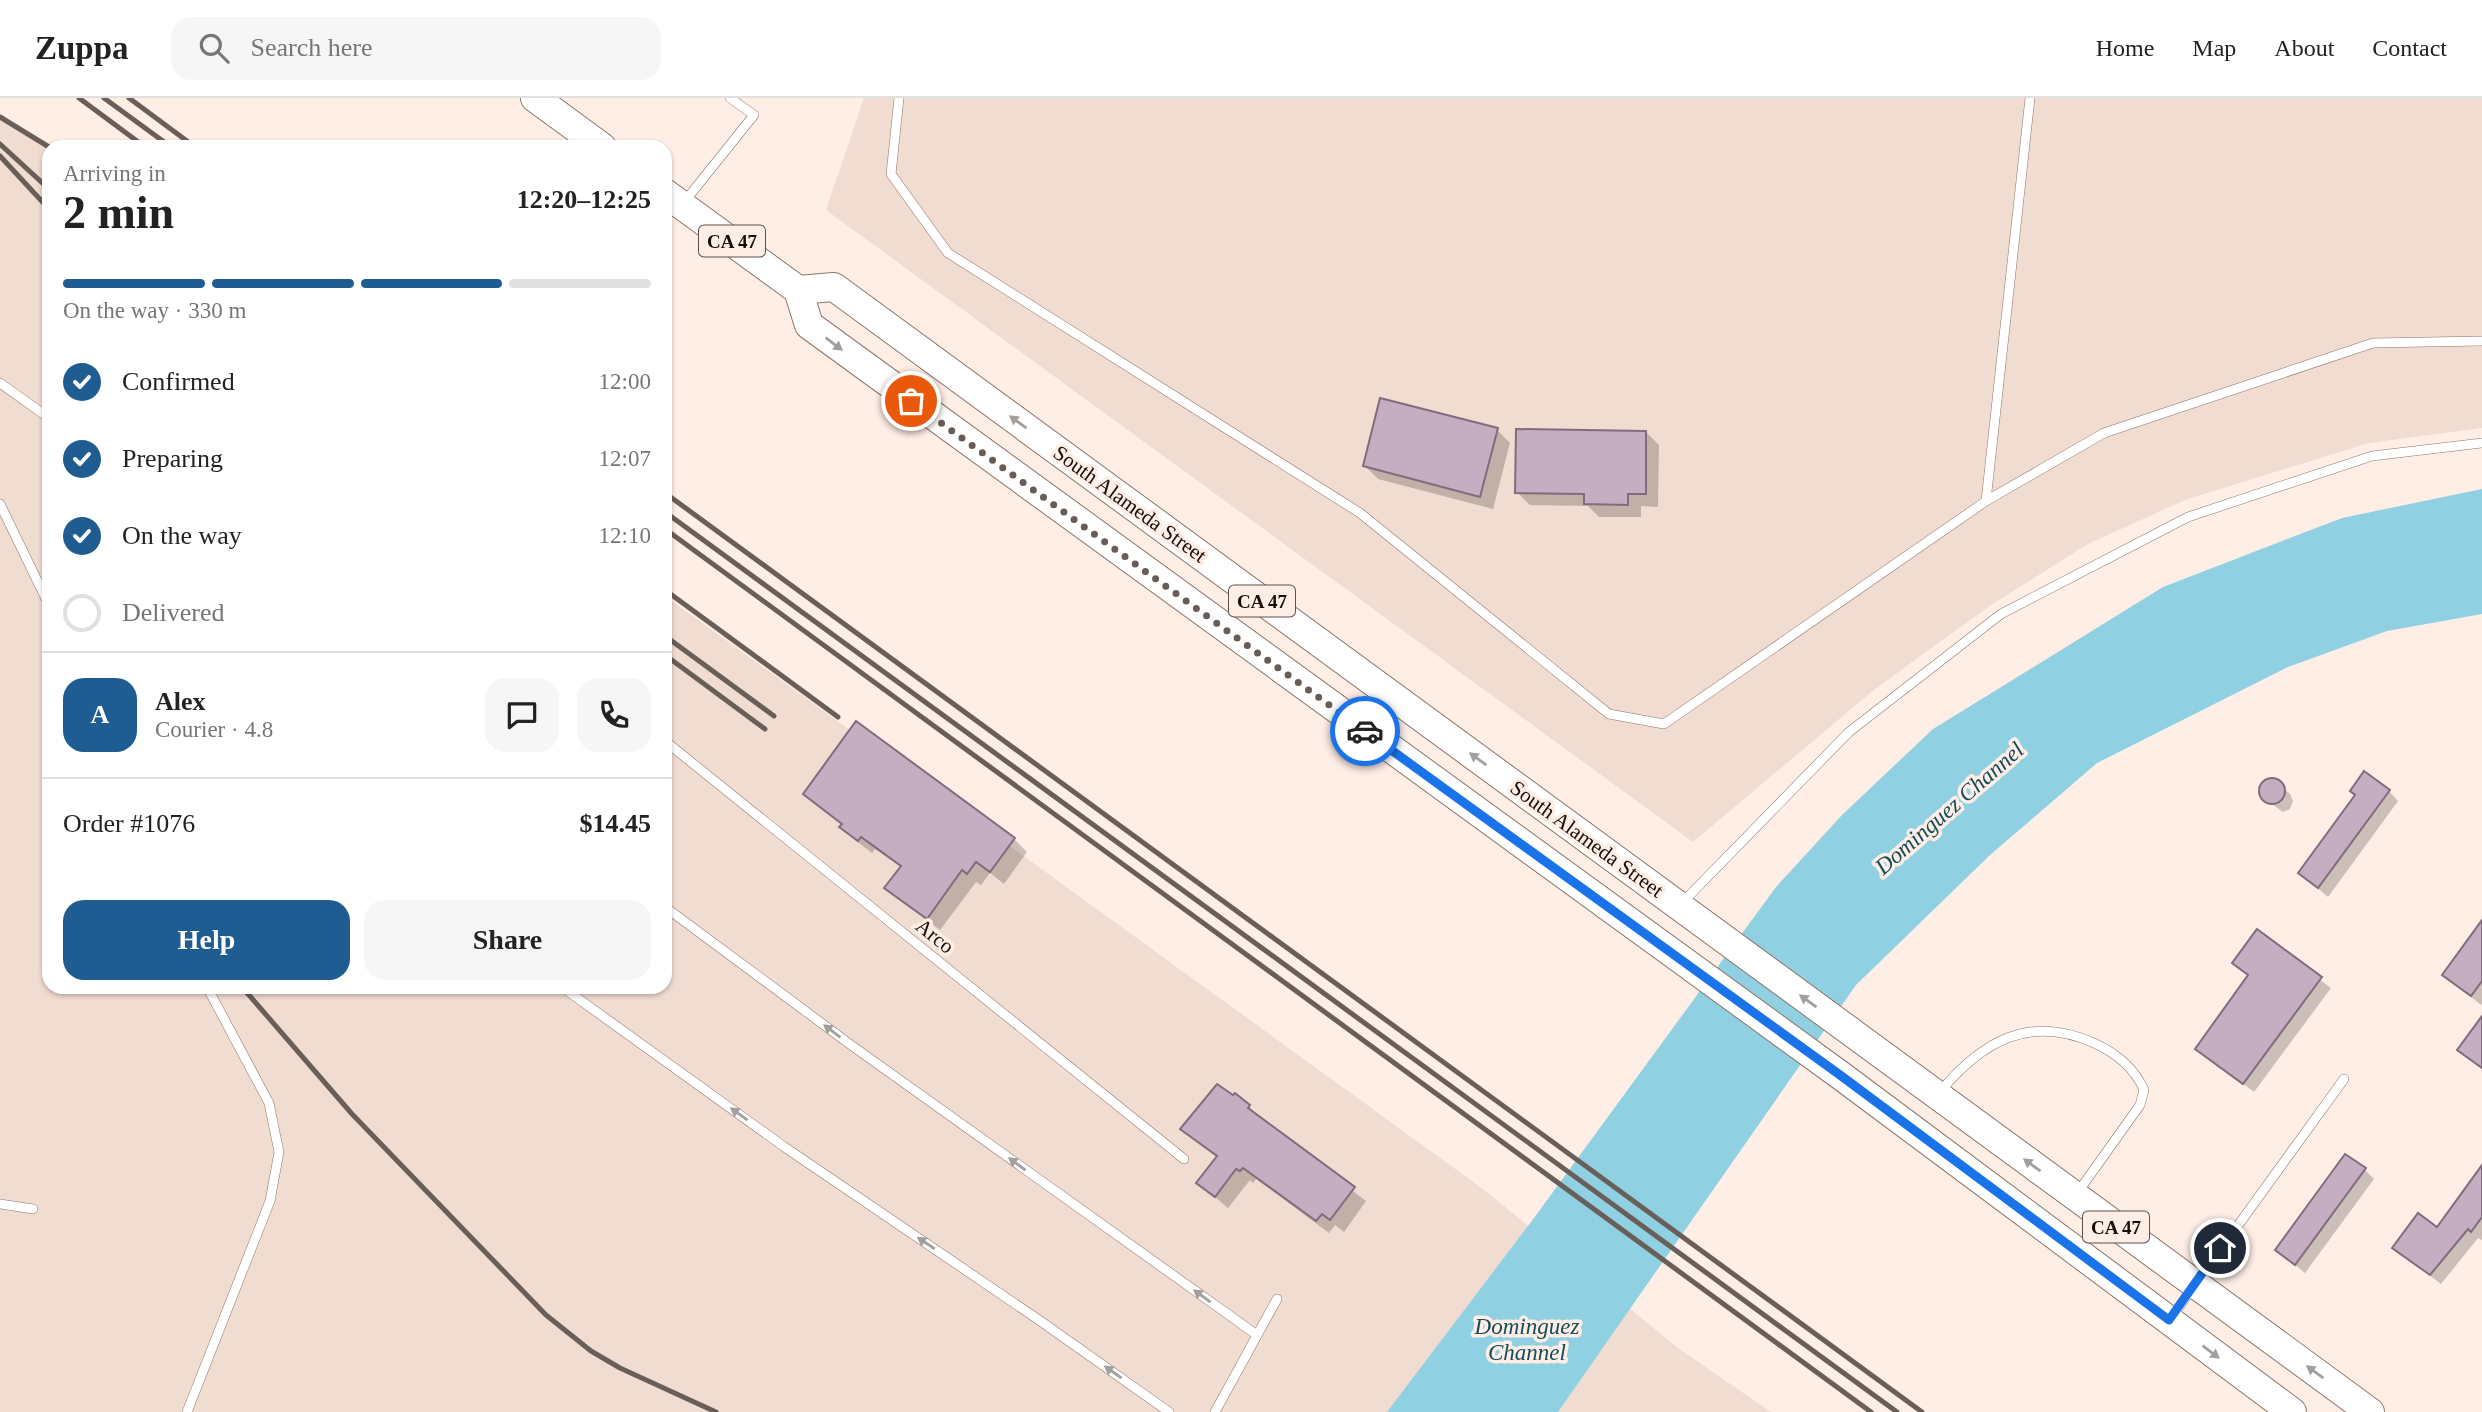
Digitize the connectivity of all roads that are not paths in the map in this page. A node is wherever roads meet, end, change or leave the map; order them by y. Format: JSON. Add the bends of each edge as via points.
{"nodes":[{"id":1,"x":535,"y":98,"type":"edge"},
{"id":2,"x":730,"y":98,"type":"edge"},
{"id":3,"x":899,"y":98,"type":"edge"},
{"id":4,"x":2030,"y":98,"type":"edge"},
{"id":5,"x":592,"y":140,"type":"edge"},
{"id":6,"x":673,"y":199,"type":"edge"},
{"id":7,"x":798,"y":290,"type":"junction"},
{"id":8,"x":2482,"y":341,"type":"edge"},
{"id":9,"x":0,"y":383,"type":"edge"},
{"id":10,"x":42,"y":413,"type":"edge"},
{"id":11,"x":2482,"y":443,"type":"edge"},
{"id":12,"x":1986,"y":500,"type":"junction"},
{"id":13,"x":0,"y":504,"type":"edge"},
{"id":14,"x":42,"y":591,"type":"edge"},
{"id":15,"x":672,"y":747,"type":"edge"},
{"id":16,"x":1685,"y":911,"type":"junction"},
{"id":17,"x":672,"y":912,"type":"edge"},
{"id":18,"x":211,"y":994,"type":"edge"},
{"id":19,"x":572,"y":994,"type":"edge"},
{"id":20,"x":2344,"y":1079,"type":"dead end"},
{"id":21,"x":1937,"y":1096,"type":"junction"},
{"id":22,"x":1184,"y":1159,"type":"dead end"},
{"id":23,"x":2075,"y":1196,"type":"junction"},
{"id":24,"x":0,"y":1204,"type":"edge"},
{"id":25,"x":33,"y":1209,"type":"dead end"},
{"id":26,"x":2195,"y":1284,"type":"junction"},
{"id":27,"x":1277,"y":1299,"type":"dead end"},
{"id":28,"x":2169,"y":1320,"type":"junction"},
{"id":29,"x":1258,"y":1335,"type":"junction"},
{"id":30,"x":187,"y":1412,"type":"edge"},
{"id":31,"x":1169,"y":1412,"type":"edge"},
{"id":32,"x":1215,"y":1412,"type":"edge"},
{"id":33,"x":2292,"y":1412,"type":"edge"},
{"id":34,"x":2370,"y":1412,"type":"edge"}],
"edges":[{"from":1,"to":5,"type":"main road"},
{"from":2,"to":6,"type":"lane","via":[[754,115]]},
{"from":3,"to":12,"type":"lane","via":[[891,174],[947,253],[1360,513],[1609,713],[1664,724]]},
{"from":4,"to":12,"type":"lane"},
{"from":6,"to":7,"type":"main road","number":"CA 47"},
{"from":16,"to":7,"type":"main road","name":"South Alameda Street","number":"CA 47","one_way":true,"via":[[834,287]]},
{"from":7,"to":28,"type":"main road","name":"South Alameda Street","number":"CA 47","one_way":true,"via":[[809,325]]},
{"from":8,"to":12,"type":"lane","via":[[2373,343],[2104,433]]},
{"from":9,"to":10,"type":"lane"},
{"from":11,"to":16,"type":"lane","via":[[2372,456],[2188,517],[2001,614],[1849,732]]},
{"from":13,"to":14,"type":"lane"},
{"from":15,"to":22,"type":"lane","name":"Arco"},
{"from":21,"to":16,"type":"main road","name":"South Alameda Street","number":"CA 47","one_way":true},
{"from":29,"to":17,"type":"lane","one_way":true},
{"from":18,"to":30,"type":"lane","via":[[269,1103],[279,1152],[270,1201]]},
{"from":31,"to":19,"type":"lane","one_way":true},
{"from":20,"to":26,"type":"lane"},
{"from":23,"to":21,"type":"main road","name":"South Alameda Street","number":"CA 47","one_way":true},
{"from":21,"to":23,"type":"lane","via":[[1970,1059],[2015,1034],[2034,1030],[2074,1034],[2129,1066],[2144,1090],[2140,1105]]},
{"from":23,"to":26,"type":"main road","name":"South Alameda Street","number":"CA 47"},
{"from":24,"to":25,"type":"lane"},
{"from":26,"to":28,"type":"lane"},
{"from":34,"to":26,"type":"main road","name":"South Alameda Street","number":"CA 47","one_way":true},
{"from":27,"to":29,"type":"lane"},
{"from":28,"to":33,"type":"main road","name":"South Alameda Street","number":"CA 47","one_way":true},
{"from":29,"to":32,"type":"lane"}]}
